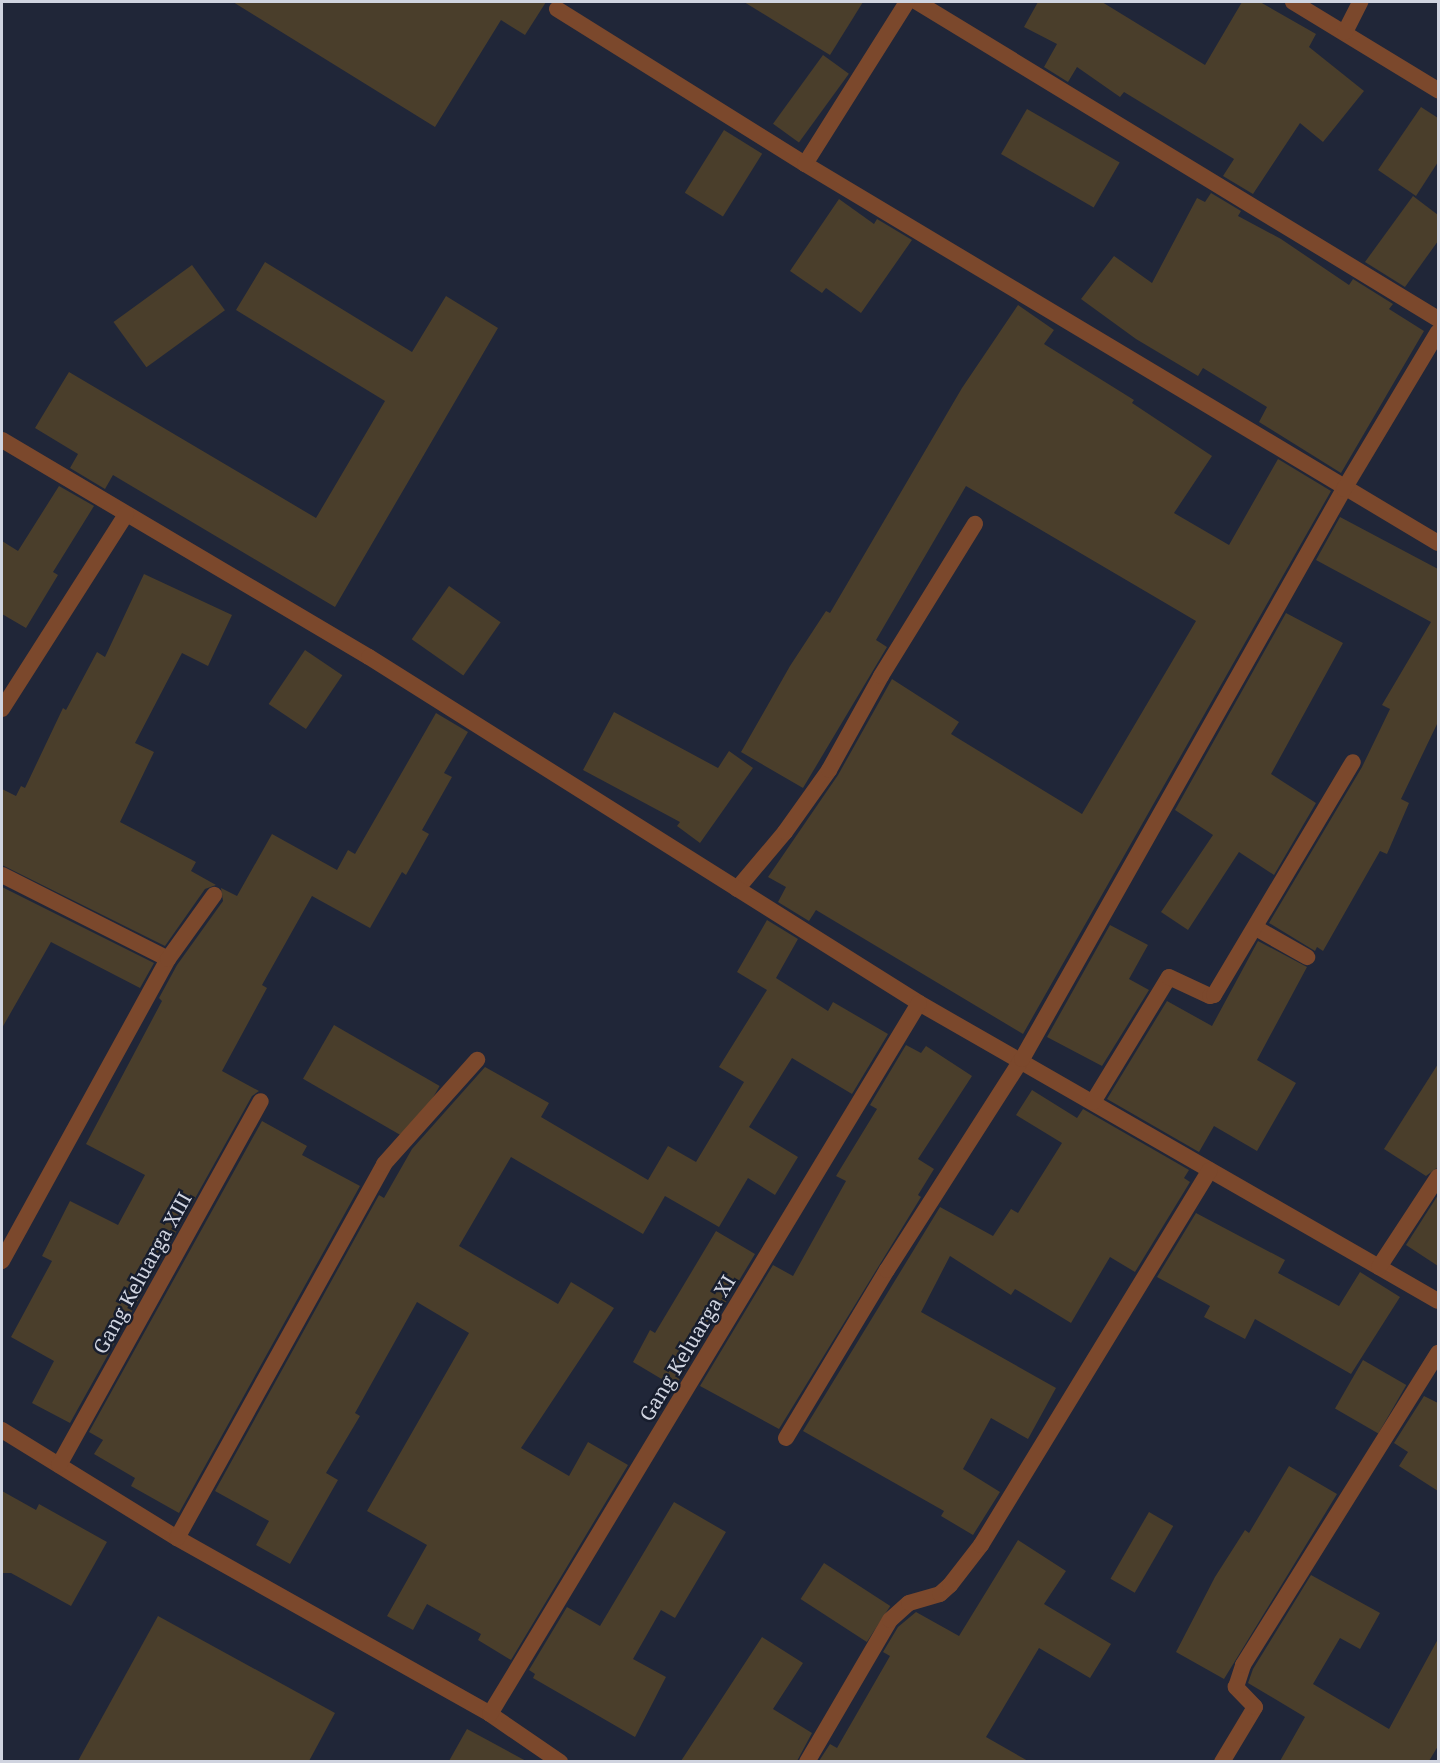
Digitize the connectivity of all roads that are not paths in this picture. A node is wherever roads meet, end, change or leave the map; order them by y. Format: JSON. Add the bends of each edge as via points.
{"nodes":[{"id":1,"x":907,"y":2,"type":"edge"},
{"id":2,"x":917,"y":2,"type":"edge"},
{"id":3,"x":1293,"y":2,"type":"edge"},
{"id":4,"x":1360,"y":2,"type":"edge"},
{"id":5,"x":557,"y":9,"type":"dead end"},
{"id":6,"x":1345,"y":32,"type":"junction"},
{"id":7,"x":1438,"y":90,"type":"edge"},
{"id":8,"x":805,"y":164,"type":"junction"},
{"id":9,"x":1438,"y":319,"type":"edge"},
{"id":10,"x":1438,"y":332,"type":"edge"},
{"id":11,"x":2,"y":440,"type":"edge"},
{"id":12,"x":1344,"y":489,"type":"junction"},
{"id":13,"x":126,"y":514,"type":"junction"},
{"id":14,"x":975,"y":524,"type":"dead end"},
{"id":15,"x":1438,"y":543,"type":"edge"},
{"id":16,"x":2,"y":709,"type":"edge"},
{"id":17,"x":1353,"y":762,"type":"dead end"},
{"id":18,"x":2,"y":875,"type":"edge"},
{"id":19,"x":737,"y":888,"type":"junction"},
{"id":20,"x":214,"y":895,"type":"dead end"},
{"id":21,"x":1256,"y":928,"type":"junction"},
{"id":22,"x":1307,"y":957,"type":"dead end"},
{"id":23,"x":168,"y":959,"type":"junction"},
{"id":24,"x":919,"y":1003,"type":"junction"},
{"id":25,"x":1022,"y":1059,"type":"junction"},
{"id":26,"x":477,"y":1060,"type":"dead end"},
{"id":27,"x":261,"y":1101,"type":"dead end"},
{"id":28,"x":1094,"y":1102,"type":"junction"},
{"id":29,"x":1210,"y":1170,"type":"junction"},
{"id":30,"x":1438,"y":1177,"type":"edge"},
{"id":31,"x":2,"y":1261,"type":"edge"},
{"id":32,"x":1379,"y":1267,"type":"junction"},
{"id":33,"x":1438,"y":1302,"type":"edge"},
{"id":34,"x":1438,"y":1353,"type":"edge"},
{"id":35,"x":2,"y":1430,"type":"edge"},
{"id":36,"x":786,"y":1438,"type":"dead end"},
{"id":37,"x":59,"y":1466,"type":"junction"},
{"id":38,"x":177,"y":1538,"type":"junction"},
{"id":39,"x":490,"y":1714,"type":"junction"},
{"id":40,"x":560,"y":1761,"type":"edge"},
{"id":41,"x":807,"y":1761,"type":"edge"},
{"id":42,"x":1222,"y":1761,"type":"edge"}],
"edges":[{"from":1,"to":8,"type":"street"},
{"from":2,"to":9,"type":"street"},
{"from":3,"to":6,"type":"street"},
{"from":4,"to":6,"type":"street"},
{"from":5,"to":8,"type":"street"},
{"from":6,"to":7,"type":"street"},
{"from":8,"to":12,"type":"street"},
{"from":10,"to":12,"type":"street"},
{"from":11,"to":13,"type":"street"},
{"from":12,"to":15,"type":"street"},
{"from":12,"to":25,"type":"street"},
{"from":13,"to":16,"type":"street"},
{"from":13,"to":19,"type":"street","via":[[369,657]]},
{"from":14,"to":19,"type":"street","via":[[881,676],[829,770],[785,832]]},
{"from":17,"to":21,"type":"street"},
{"from":18,"to":23,"type":"street"},
{"from":19,"to":24,"type":"street"},
{"from":20,"to":23,"type":"street"},
{"from":21,"to":22,"type":"street"},
{"from":21,"to":28,"type":"street","via":[[1212,996],[1169,977]]},
{"from":23,"to":31,"type":"street"},
{"from":24,"to":25,"type":"street"},
{"from":24,"to":39,"type":"street","name":"Gang Keluarga XI"},
{"from":25,"to":28,"type":"street"},
{"from":25,"to":36,"type":"street","via":[[887,1270]]},
{"from":26,"to":38,"type":"street","via":[[384,1164]]},
{"from":27,"to":37,"type":"street","name":"Gang Keluarga XIII"},
{"from":28,"to":29,"type":"street"},
{"from":29,"to":32,"type":"street"},
{"from":29,"to":41,"type":"street","via":[[981,1545],[940,1594],[909,1603],[890,1620]]},
{"from":30,"to":32,"type":"street"},
{"from":32,"to":33,"type":"street"},
{"from":34,"to":42,"type":"street","via":[[1243,1665],[1236,1687],[1255,1707]]},
{"from":35,"to":37,"type":"street"},
{"from":37,"to":38,"type":"street"},
{"from":38,"to":39,"type":"street"},
{"from":39,"to":40,"type":"street"}]}
